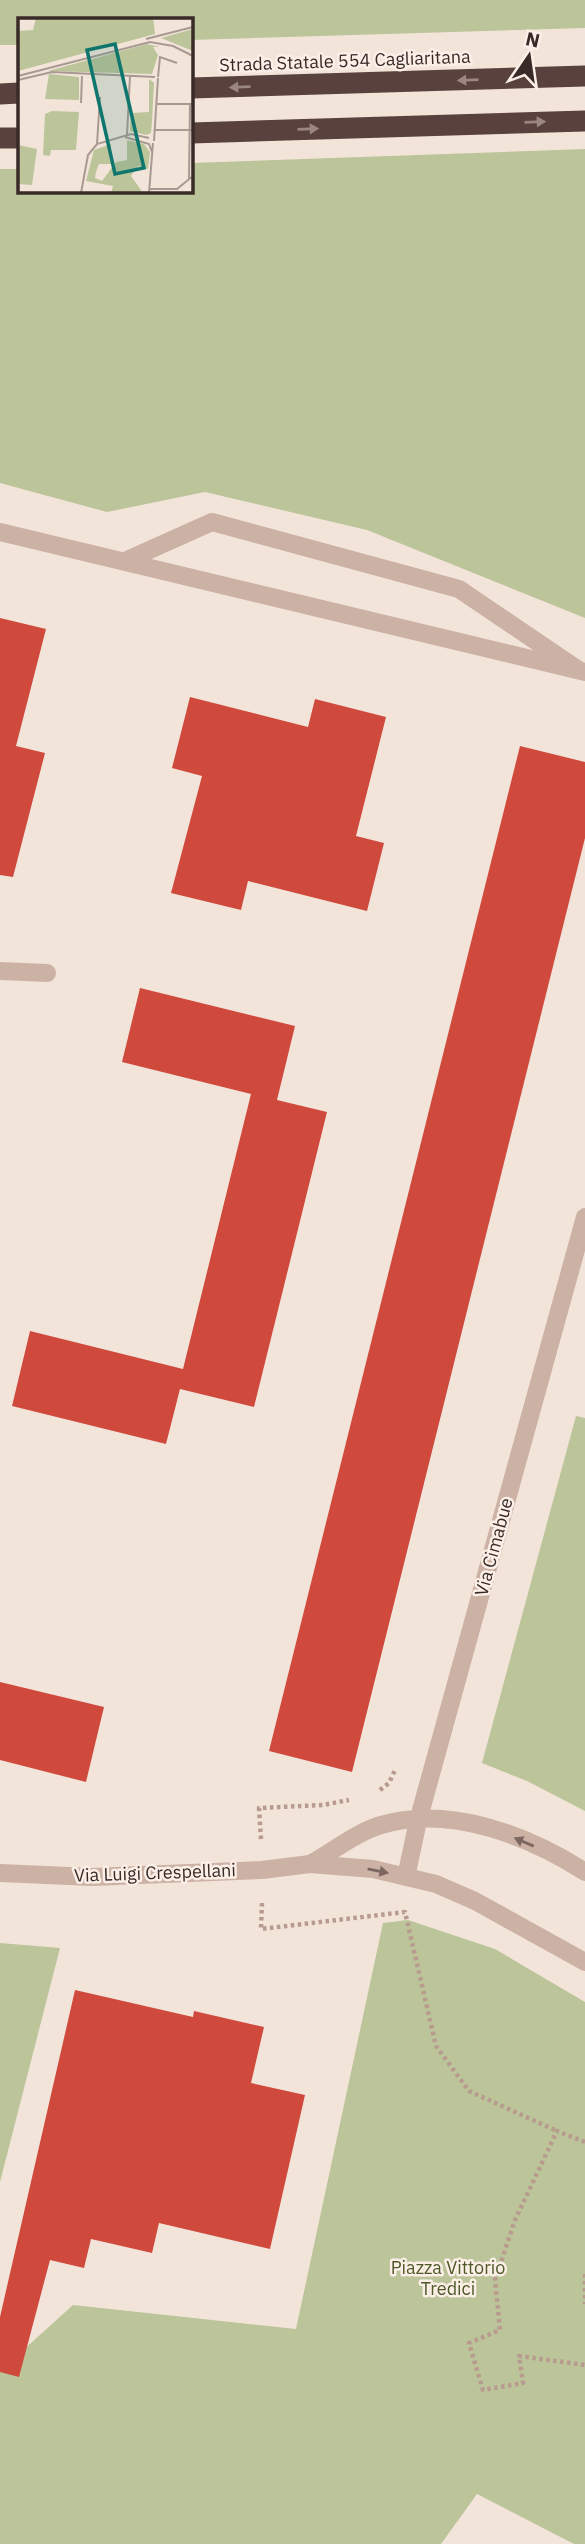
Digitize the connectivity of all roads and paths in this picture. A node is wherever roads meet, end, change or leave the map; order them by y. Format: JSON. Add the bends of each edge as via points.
{"nodes":[{"id":1,"x":585,"y":76,"type":"edge"},
{"id":2,"x":192,"y":88,"type":"edge"},
{"id":3,"x":18,"y":93,"type":"edge"},
{"id":4,"x":0,"y":94,"type":"edge"},
{"id":5,"x":585,"y":121,"type":"edge"},
{"id":6,"x":192,"y":133,"type":"edge"},
{"id":7,"x":0,"y":138,"type":"edge"},
{"id":8,"x":18,"y":138,"type":"edge"},
{"id":9,"x":0,"y":531,"type":"edge"},
{"id":10,"x":125,"y":561,"type":"junction"},
{"id":11,"x":583,"y":672,"type":"edge"},
{"id":12,"x":0,"y":971,"type":"edge"},
{"id":13,"x":47,"y":973,"type":"dead end"},
{"id":14,"x":585,"y":1217,"type":"edge"},
{"id":15,"x":399,"y":1760,"type":"dead end"},
{"id":16,"x":373,"y":1796,"type":"dead end"},
{"id":17,"x":361,"y":1798,"type":"dead end"},
{"id":18,"x":418,"y":1821,"type":"junction"},
{"id":19,"x":310,"y":1864,"type":"junction"},
{"id":20,"x":262,"y":1870,"type":"junction"},
{"id":21,"x":585,"y":1872,"type":"edge"},
{"id":22,"x":0,"y":1873,"type":"edge"},
{"id":23,"x":406,"y":1877,"type":"junction"},
{"id":24,"x":585,"y":1962,"type":"edge"},
{"id":25,"x":558,"y":2131,"type":"junction"},
{"id":26,"x":585,"y":2142,"type":"edge"},
{"id":27,"x":585,"y":2274,"type":"edge"},
{"id":28,"x":585,"y":2304,"type":"edge"},
{"id":29,"x":585,"y":2364,"type":"edge"}],
"edges":[{"from":1,"to":2,"type":"highway","name":"Strada Statale 554 Cagliaritana","one_way":true},
{"from":3,"to":4,"type":"highway"},
{"from":6,"to":5,"type":"highway","one_way":true},
{"from":7,"to":8,"type":"highway"},
{"from":9,"to":10,"type":"street"},
{"from":10,"to":11,"type":"street"},
{"from":10,"to":11,"type":"street","via":[[212,522],[459,589]]},
{"from":12,"to":13,"type":"street"},
{"from":14,"to":18,"type":"street","name":"Via Cimabue"},
{"from":15,"to":16,"type":"path","via":[[389,1783]]},
{"from":17,"to":20,"type":"path","via":[[260,1808]]},
{"from":18,"to":19,"type":"street","name":"Via Luigi Crespellani","via":[[380,1825]]},
{"from":21,"to":18,"type":"street","name":"Via Luigi Crespellani","one_way":true,"via":[[481,1824]]},
{"from":18,"to":23,"type":"street","name":"Via Cimabue"},
{"from":19,"to":20,"type":"street","name":"Via Luigi Crespellani"},
{"from":19,"to":23,"type":"street","name":"Via Luigi Crespellani","one_way":true},
{"from":20,"to":22,"type":"street","name":"Via Luigi Crespellani","via":[[92,1877]]},
{"from":20,"to":25,"type":"path","via":[[261,1928],[405,1912],[436,2046],[469,2091]]},
{"from":23,"to":24,"type":"street","name":"Via Luigi Crespellani","via":[[475,1901]]},
{"from":25,"to":26,"type":"path"},
{"from":25,"to":29,"type":"path","via":[[515,2220],[495,2280],[500,2330],[469,2343],[483,2390],[523,2383],[519,2356]]},
{"from":27,"to":28,"type":"path"}]}
